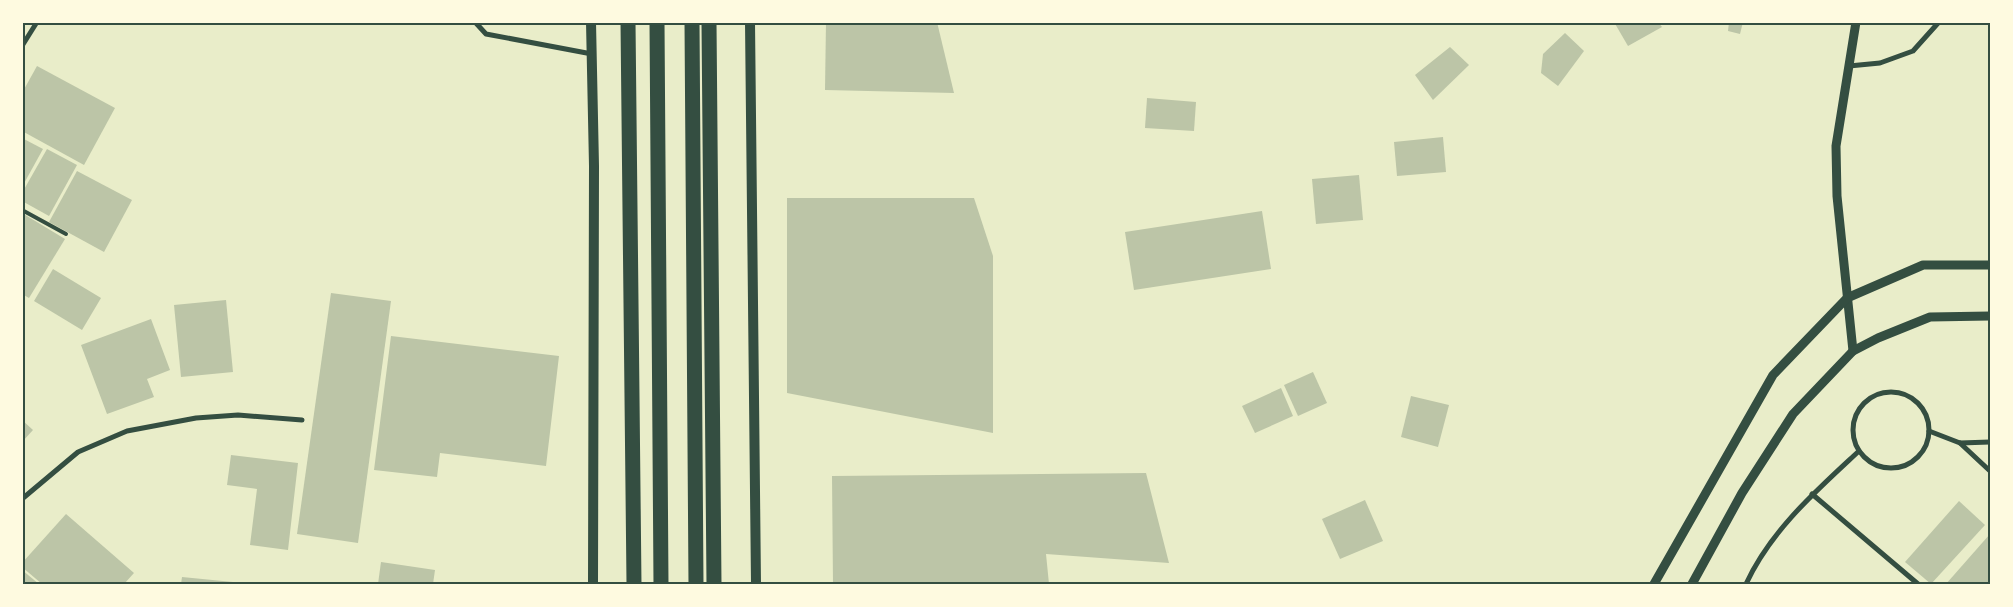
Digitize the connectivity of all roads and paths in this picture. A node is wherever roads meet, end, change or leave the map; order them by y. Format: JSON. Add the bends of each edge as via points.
{"nodes":[{"id":1,"x":37,"y":22,"type":"edge"},
{"id":2,"x":475,"y":22,"type":"edge"},
{"id":3,"x":591,"y":22,"type":"edge"},
{"id":4,"x":628,"y":22,"type":"edge"},
{"id":5,"x":657,"y":22,"type":"edge"},
{"id":6,"x":692,"y":22,"type":"edge"},
{"id":7,"x":709,"y":22,"type":"edge"},
{"id":8,"x":750,"y":22,"type":"edge"},
{"id":9,"x":1856,"y":22,"type":"edge"},
{"id":10,"x":1939,"y":22,"type":"edge"},
{"id":11,"x":22,"y":46,"type":"edge"},
{"id":12,"x":592,"y":54,"type":"junction"},
{"id":13,"x":1848,"y":66,"type":"junction"},
{"id":14,"x":22,"y":210,"type":"edge"},
{"id":15,"x":66,"y":234,"type":"dead end"},
{"id":16,"x":1990,"y":264,"type":"edge"},
{"id":17,"x":1847,"y":298,"type":"junction"},
{"id":18,"x":1990,"y":316,"type":"edge"},
{"id":19,"x":1853,"y":352,"type":"junction"},
{"id":20,"x":302,"y":420,"type":"dead end"},
{"id":21,"x":1929,"y":431,"type":"junction"},
{"id":22,"x":1990,"y":442,"type":"edge"},
{"id":23,"x":1960,"y":443,"type":"junction"},
{"id":24,"x":1859,"y":451,"type":"junction"},
{"id":25,"x":1990,"y":471,"type":"edge"},
{"id":26,"x":1812,"y":494,"type":"junction"},
{"id":27,"x":22,"y":498,"type":"edge"},
{"id":28,"x":593,"y":584,"type":"edge"},
{"id":29,"x":634,"y":584,"type":"edge"},
{"id":30,"x":661,"y":584,"type":"edge"},
{"id":31,"x":696,"y":584,"type":"edge"},
{"id":32,"x":714,"y":584,"type":"edge"},
{"id":33,"x":756,"y":584,"type":"edge"},
{"id":34,"x":1654,"y":584,"type":"edge"},
{"id":35,"x":1692,"y":584,"type":"edge"},
{"id":36,"x":1746,"y":584,"type":"edge"},
{"id":37,"x":1918,"y":584,"type":"edge"}],
"edges":[{"from":1,"to":11,"type":"street"},
{"from":2,"to":12,"type":"street","via":[[486,34]]},
{"from":3,"to":12,"type":"main road"},
{"from":4,"to":29,"type":"highway"},
{"from":5,"to":30,"type":"highway"},
{"from":6,"to":31,"type":"highway"},
{"from":7,"to":32,"type":"highway"},
{"from":8,"to":33,"type":"main road"},
{"from":9,"to":13,"type":"street"},
{"from":10,"to":13,"type":"street","via":[[1913,51],[1880,63]]},
{"from":12,"to":28,"type":"main road"},
{"from":13,"to":17,"type":"street","via":[[1836,146],[1837,196]]},
{"from":14,"to":15,"type":"lane"},
{"from":16,"to":17,"type":"street","via":[[1923,265]]},
{"from":17,"to":19,"type":"street"},
{"from":17,"to":34,"type":"street","via":[[1773,374]]},
{"from":18,"to":19,"type":"street","via":[[1930,317]]},
{"from":19,"to":35,"type":"street","via":[[1793,414],[1742,493]]},
{"from":20,"to":27,"type":"street","via":[[238,415],[196,418],[127,431],[78,452]]},
{"from":21,"to":23,"type":"street"},
{"from":21,"to":24,"type":"street","via":[[1921,453],[1912,462],[1901,466],[1889,468],[1878,465]]},
{"from":21,"to":24,"type":"street","via":[[1928,418],[1922,407],[1912,398],[1887,392],[1864,403],[1857,413],[1853,426]]},
{"from":22,"to":23,"type":"street"},
{"from":23,"to":25,"type":"street"},
{"from":24,"to":26,"type":"street"},
{"from":26,"to":36,"type":"street","via":[[1778,531]]},
{"from":26,"to":37,"type":"street"}]}
